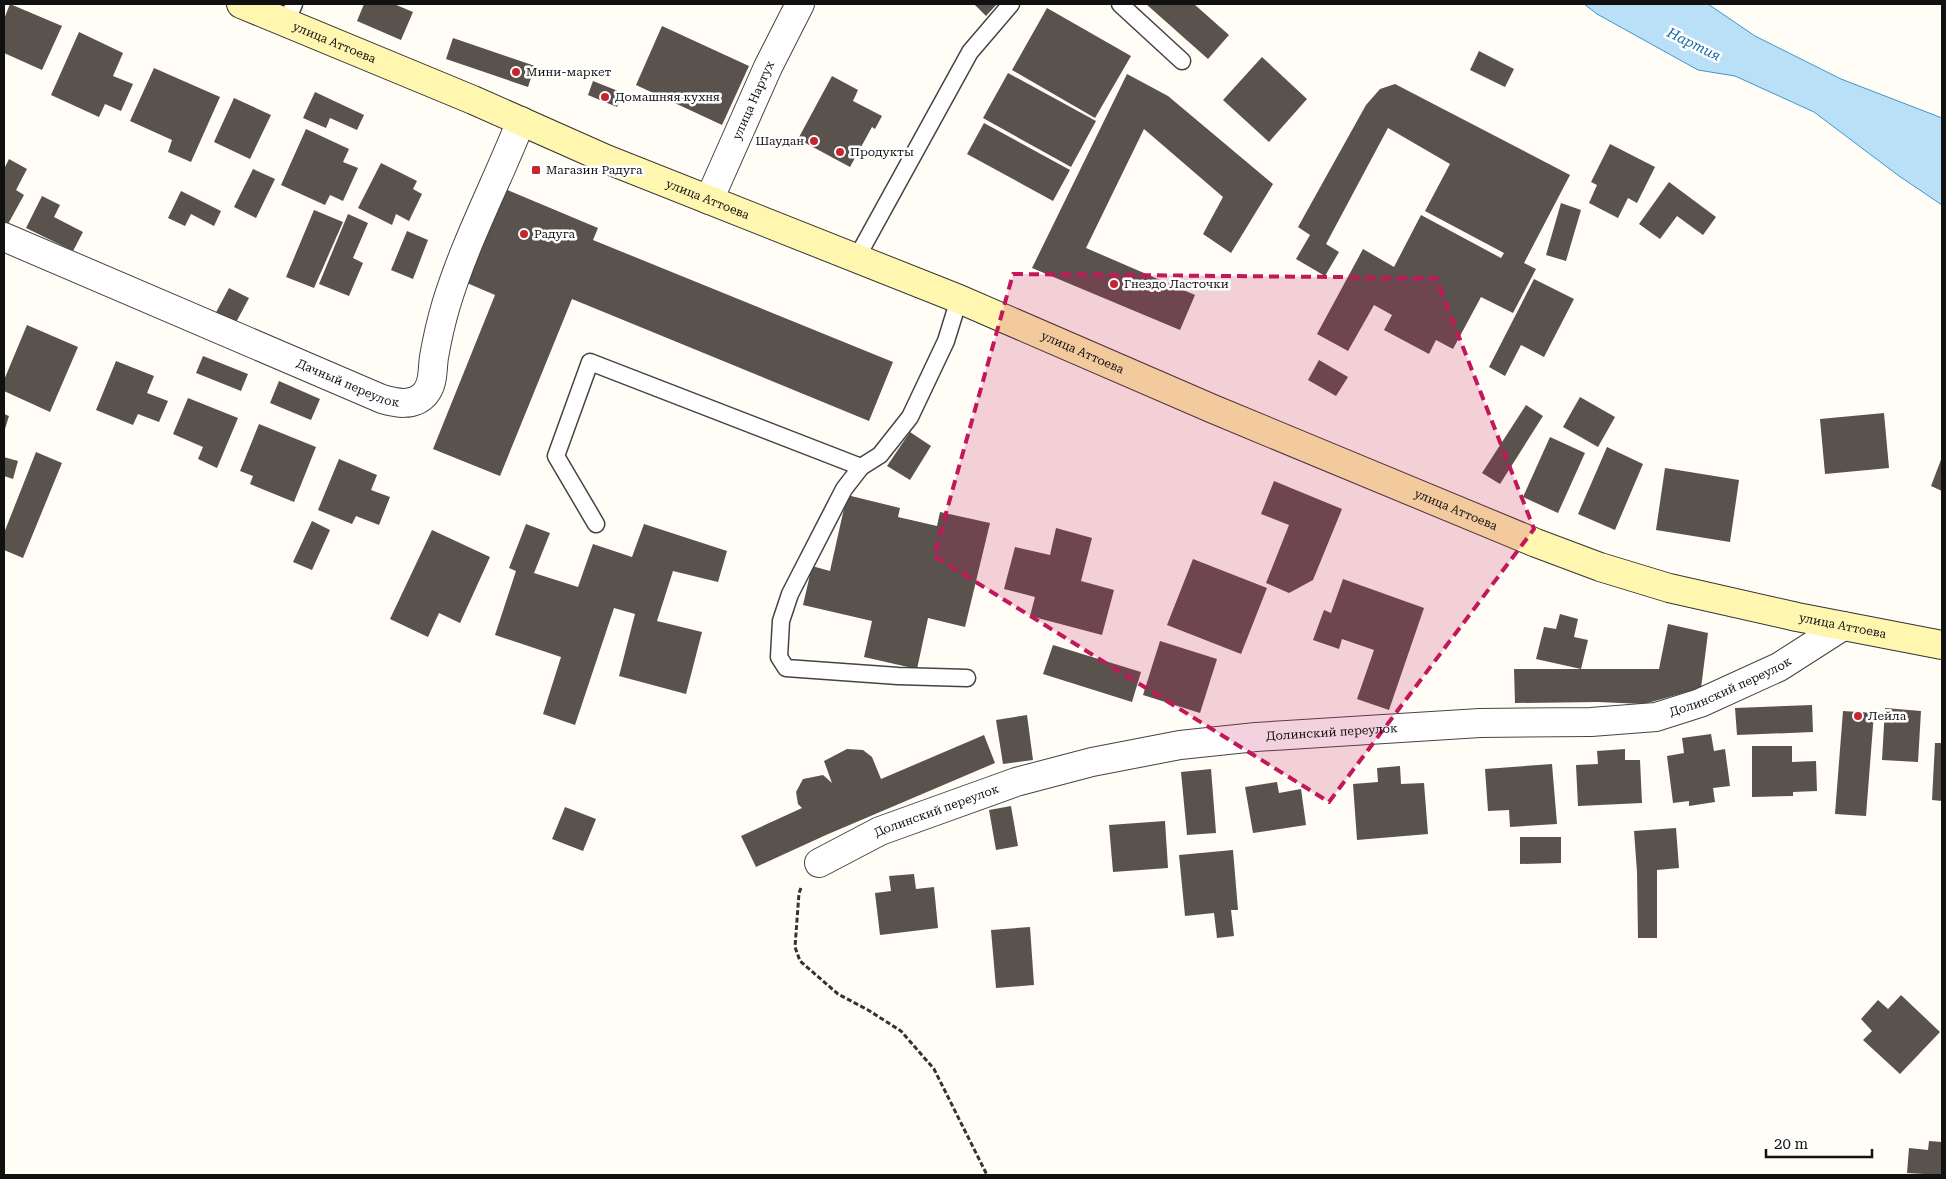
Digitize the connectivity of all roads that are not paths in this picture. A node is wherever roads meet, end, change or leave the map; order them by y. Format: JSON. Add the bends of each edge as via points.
{"nodes":[{"id":1,"x":241,"y":4,"type":"edge"},
{"id":2,"x":800,"y":4,"type":"edge"},
{"id":3,"x":1011,"y":4,"type":"edge"},
{"id":4,"x":1120,"y":4,"type":"edge"},
{"id":5,"x":290,"y":13,"type":"edge"},
{"id":6,"x":1182,"y":60,"type":"dead end"},
{"id":7,"x":520,"y":121,"type":"junction"},
{"id":8,"x":709,"y":200,"type":"junction"},
{"id":9,"x":4,"y":237,"type":"edge"},
{"id":10,"x":856,"y":259,"type":"junction"},
{"id":11,"x":959,"y":299,"type":"junction"},
{"id":12,"x":861,"y":467,"type":"junction"},
{"id":13,"x":596,"y":524,"type":"dead end"},
{"id":14,"x":1843,"y":626,"type":"junction"},
{"id":15,"x":1942,"y":646,"type":"edge"},
{"id":16,"x":967,"y":678,"type":"dead end"},
{"id":17,"x":819,"y":863,"type":"road end"}],
"edges":[{"from":1,"to":5,"type":"street","name":"улица Аттоева"},
{"from":2,"to":8,"type":"street","name":"улица Нартух","via":[[768,66]]},
{"from":3,"to":10,"type":"lane","via":[[970,52]]},
{"from":4,"to":6,"type":"lane"},
{"from":5,"to":7,"type":"street","name":"улица Аттоева"},
{"from":7,"to":8,"type":"street","name":"улица Аттоева"},
{"from":7,"to":9,"type":"street","name":"Дачный переулок","via":[[471,236],[446,305],[431,383],[414,402],[399,403],[382,398]]},
{"from":8,"to":10,"type":"street","name":"улица Аттоева"},
{"from":10,"to":11,"type":"street","name":"улица Аттоева"},
{"from":11,"to":12,"type":"lane","via":[[946,341],[910,417],[880,455]]},
{"from":11,"to":14,"type":"street","name":"улица Аттоева","via":[[1350,467],[1600,568],[1678,590]]},
{"from":12,"to":13,"type":"lane","via":[[590,362],[556,456]]},
{"from":12,"to":16,"type":"lane","via":[[844,489],[790,594],[781,621],[779,657],[786,668]]},
{"from":14,"to":15,"type":"street","name":"улица Аттоева"},
{"from":14,"to":17,"type":"street","name":"Долинский переулок","via":[[1779,668],[1700,703],[1656,718],[1480,724],[1256,737],[1180,745],[1092,762],[1016,782],[880,831]]}]}
